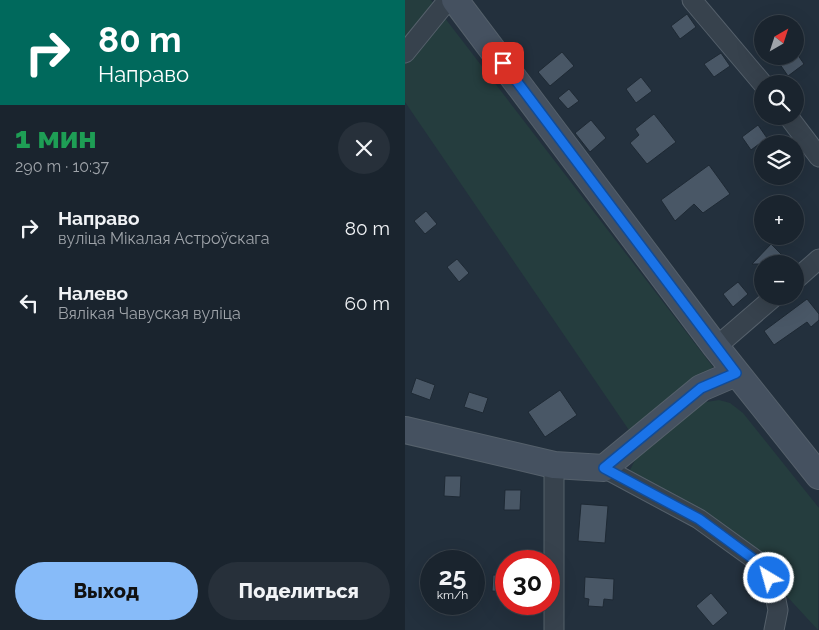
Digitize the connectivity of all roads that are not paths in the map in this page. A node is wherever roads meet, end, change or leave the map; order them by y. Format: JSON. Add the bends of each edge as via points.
{"nodes":[{"id":1,"x":448,"y":0,"type":"edge"},
{"id":2,"x":455,"y":0,"type":"edge"},
{"id":3,"x":692,"y":0,"type":"edge"},
{"id":4,"x":405,"y":53,"type":"edge"},
{"id":5,"x":755,"y":75,"type":"edge"},
{"id":6,"x":795,"y":125,"type":"edge"},
{"id":7,"x":819,"y":157,"type":"edge"},
{"id":8,"x":819,"y":259,"type":"edge"},
{"id":9,"x":804,"y":272,"type":"edge"},
{"id":10,"x":765,"y":305,"type":"edge"},
{"id":11,"x":716,"y":347,"type":"junction"},
{"id":12,"x":736,"y":373,"type":"junction"},
{"id":13,"x":405,"y":430,"type":"edge"},
{"id":14,"x":554,"y":465,"type":"junction"},
{"id":15,"x":604,"y":468,"type":"junction"},
{"id":16,"x":819,"y":476,"type":"edge"},
{"id":17,"x":554,"y":630,"type":"edge"},
{"id":18,"x":774,"y":630,"type":"edge"}],
"edges":[{"from":1,"to":4,"type":"street"},
{"from":2,"to":11,"type":"main road"},
{"from":3,"to":5,"type":"street"},
{"from":6,"to":7,"type":"street"},
{"from":8,"to":9,"type":"street"},
{"from":10,"to":11,"type":"street"},
{"from":11,"to":12,"type":"main road"},
{"from":12,"to":15,"type":"main road","via":[[701,388]]},
{"from":12,"to":16,"type":"main road"},
{"from":13,"to":14,"type":"main road"},
{"from":14,"to":15,"type":"main road"},
{"from":14,"to":17,"type":"street"},
{"from":15,"to":18,"type":"street","via":[[699,519],[763,566],[774,590],[778,610]]}]}
